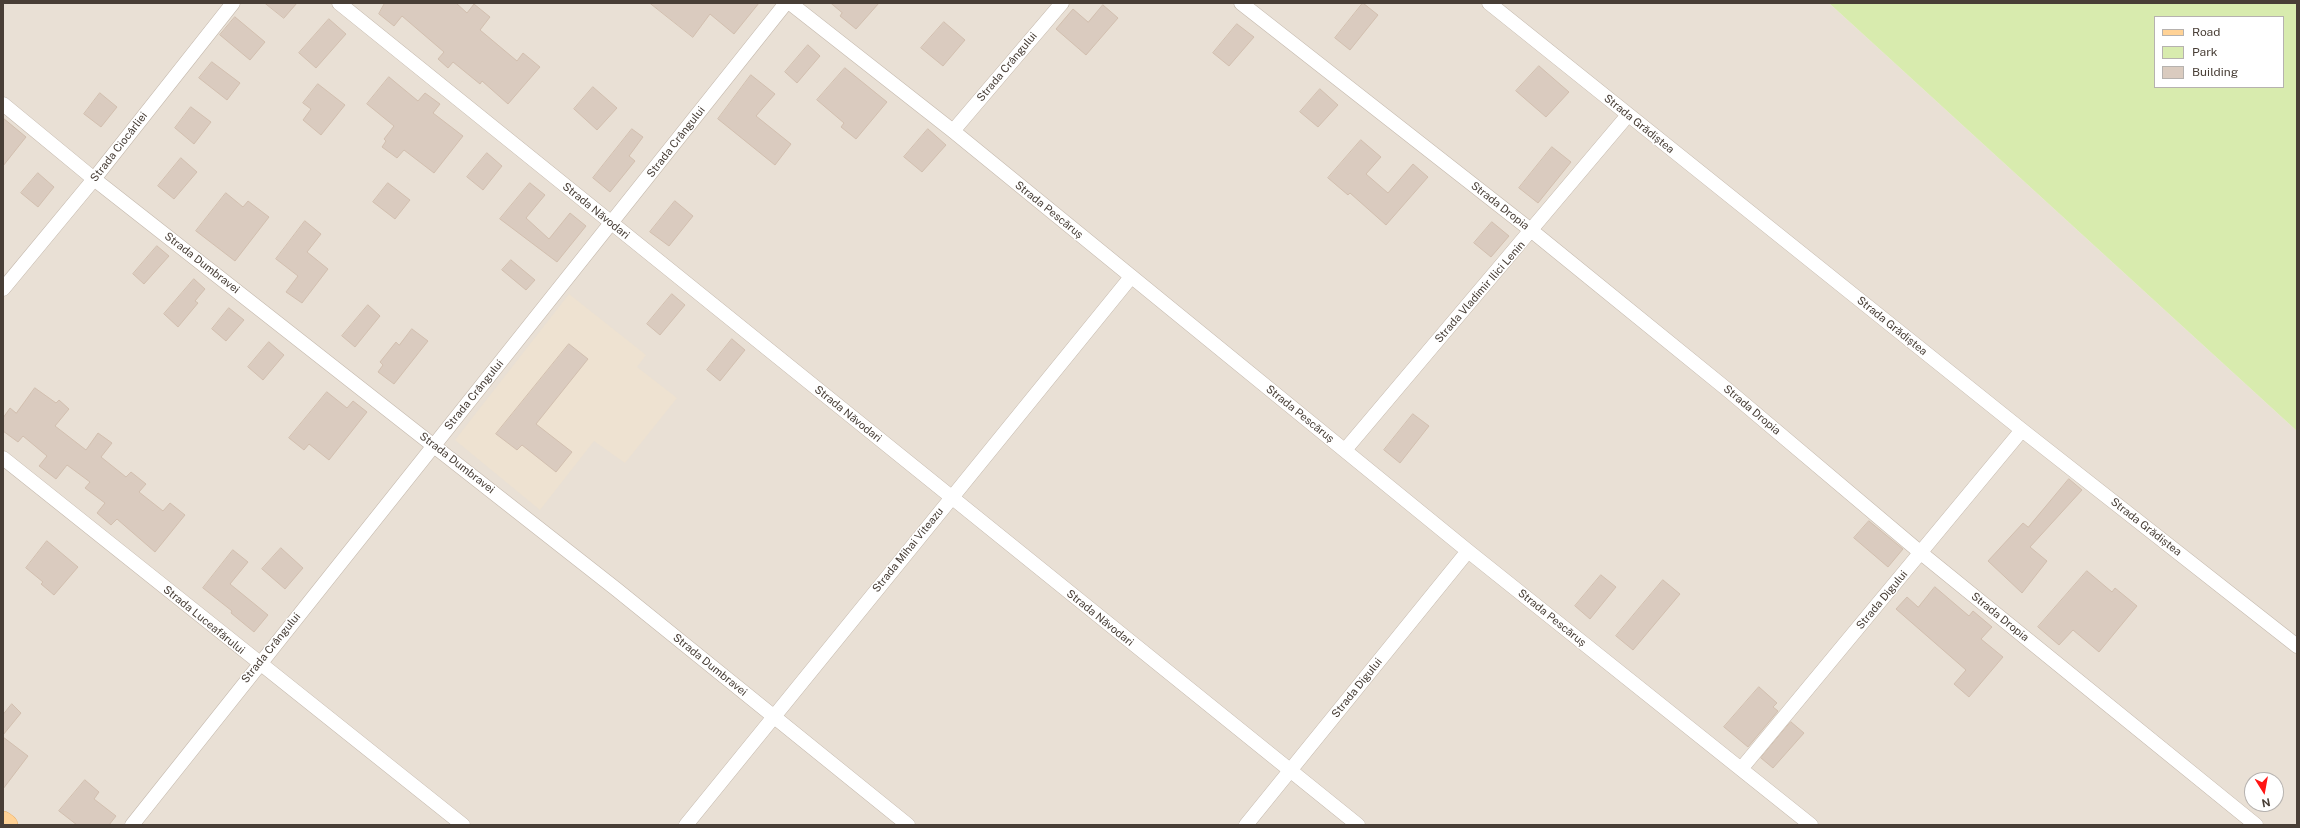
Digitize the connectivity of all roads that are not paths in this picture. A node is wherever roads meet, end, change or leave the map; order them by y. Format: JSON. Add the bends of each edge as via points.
{"nodes":[{"id":1,"x":233,"y":3,"type":"edge"},
{"id":2,"x":338,"y":3,"type":"edge"},
{"id":3,"x":786,"y":3,"type":"edge"},
{"id":4,"x":790,"y":3,"type":"edge"},
{"id":5,"x":1062,"y":3,"type":"edge"},
{"id":6,"x":1241,"y":3,"type":"edge"},
{"id":7,"x":1489,"y":3,"type":"edge"},
{"id":8,"x":3,"y":104,"type":"edge"},
{"id":9,"x":1628,"y":116,"type":"junction"},
{"id":10,"x":953,"y":131,"type":"junction"},
{"id":11,"x":94,"y":179,"type":"junction"},
{"id":12,"x":612,"y":224,"type":"junction"},
{"id":13,"x":1532,"y":231,"type":"junction"},
{"id":14,"x":1131,"y":277,"type":"junction"},
{"id":15,"x":3,"y":289,"type":"edge"},
{"id":16,"x":2022,"y":430,"type":"junction"},
{"id":17,"x":435,"y":445,"type":"junction"},
{"id":18,"x":1345,"y":450,"type":"junction"},
{"id":19,"x":3,"y":458,"type":"edge"},
{"id":20,"x":950,"y":497,"type":"junction"},
{"id":21,"x":1468,"y":551,"type":"junction"},
{"id":22,"x":1921,"y":553,"type":"junction"},
{"id":23,"x":2297,"y":646,"type":"edge"},
{"id":24,"x":259,"y":663,"type":"junction"},
{"id":25,"x":773,"y":717,"type":"junction"},
{"id":26,"x":1741,"y":769,"type":"junction"},
{"id":27,"x":1291,"y":771,"type":"junction"},
{"id":28,"x":3,"y":822,"type":"edge"},
{"id":29,"x":7,"y":825,"type":"edge"},
{"id":30,"x":132,"y":825,"type":"edge"},
{"id":31,"x":463,"y":825,"type":"edge"},
{"id":32,"x":686,"y":825,"type":"edge"},
{"id":33,"x":908,"y":825,"type":"edge"},
{"id":34,"x":1246,"y":825,"type":"edge"},
{"id":35,"x":1358,"y":825,"type":"edge"},
{"id":36,"x":1811,"y":825,"type":"edge"},
{"id":37,"x":2256,"y":825,"type":"edge"}],
"edges":[{"from":1,"to":11,"type":"street","name":"Strada Ciocârliei"},
{"from":2,"to":12,"type":"street","name":"Strada Năvodari"},
{"from":3,"to":12,"type":"street","name":"Strada Crângului"},
{"from":4,"to":10,"type":"street","name":"Strada Pescăruș"},
{"from":5,"to":10,"type":"street","name":"Strada Crângului"},
{"from":6,"to":13,"type":"street","name":"Strada Dropia"},
{"from":7,"to":9,"type":"street","name":"Strada Grădiștea"},
{"from":8,"to":11,"type":"street","name":"Strada Dumbravei"},
{"from":9,"to":13,"type":"street","name":"Strada Vladimir Ilici Lenin"},
{"from":9,"to":16,"type":"street","name":"Strada Grădiștea"},
{"from":10,"to":14,"type":"street","name":"Strada Pescăruș"},
{"from":11,"to":15,"type":"street","name":"Strada Ciocârliei"},
{"from":11,"to":17,"type":"street","name":"Strada Dumbravei"},
{"from":12,"to":17,"type":"street","name":"Strada Crângului"},
{"from":12,"to":20,"type":"street","name":"Strada Năvodari"},
{"from":13,"to":18,"type":"street","name":"Strada Vladimir Ilici Lenin"},
{"from":13,"to":22,"type":"street","name":"Strada Dropia","via":[[1729,391]]},
{"from":14,"to":18,"type":"street","name":"Strada Pescăruș"},
{"from":14,"to":20,"type":"street","name":"Strada Mihai Viteazu"},
{"from":16,"to":22,"type":"street","name":"Strada Digului"},
{"from":16,"to":23,"type":"street","name":"Strada Grădiștea"},
{"from":17,"to":24,"type":"street","name":"Strada Crângului"},
{"from":17,"to":25,"type":"street","name":"Strada Dumbravei"},
{"from":18,"to":21,"type":"street","name":"Strada Pescăruș"},
{"from":19,"to":24,"type":"street","name":"Strada Luceafărului"},
{"from":20,"to":25,"type":"street","name":"Strada Mihai Viteazu"},
{"from":20,"to":27,"type":"street","name":"Strada Năvodari"},
{"from":21,"to":26,"type":"street","name":"Strada Pescăruș"},
{"from":21,"to":27,"type":"street","name":"Strada Digului"},
{"from":22,"to":26,"type":"street","name":"Strada Digului"},
{"from":22,"to":37,"type":"street","name":"Strada Dropia"},
{"from":24,"to":30,"type":"street","name":"Strada Crângului"},
{"from":24,"to":31,"type":"street","name":"Strada Luceafărului"},
{"from":25,"to":32,"type":"street","name":"Strada Mihai Viteazu"},
{"from":25,"to":33,"type":"street","name":"Strada Dumbravei"},
{"from":26,"to":36,"type":"street","name":"Strada Pescăruș"},
{"from":27,"to":34,"type":"street","name":"Strada Digului"},
{"from":27,"to":35,"type":"street","name":"Strada Năvodari"},
{"from":28,"to":29,"type":"main road"}]}
